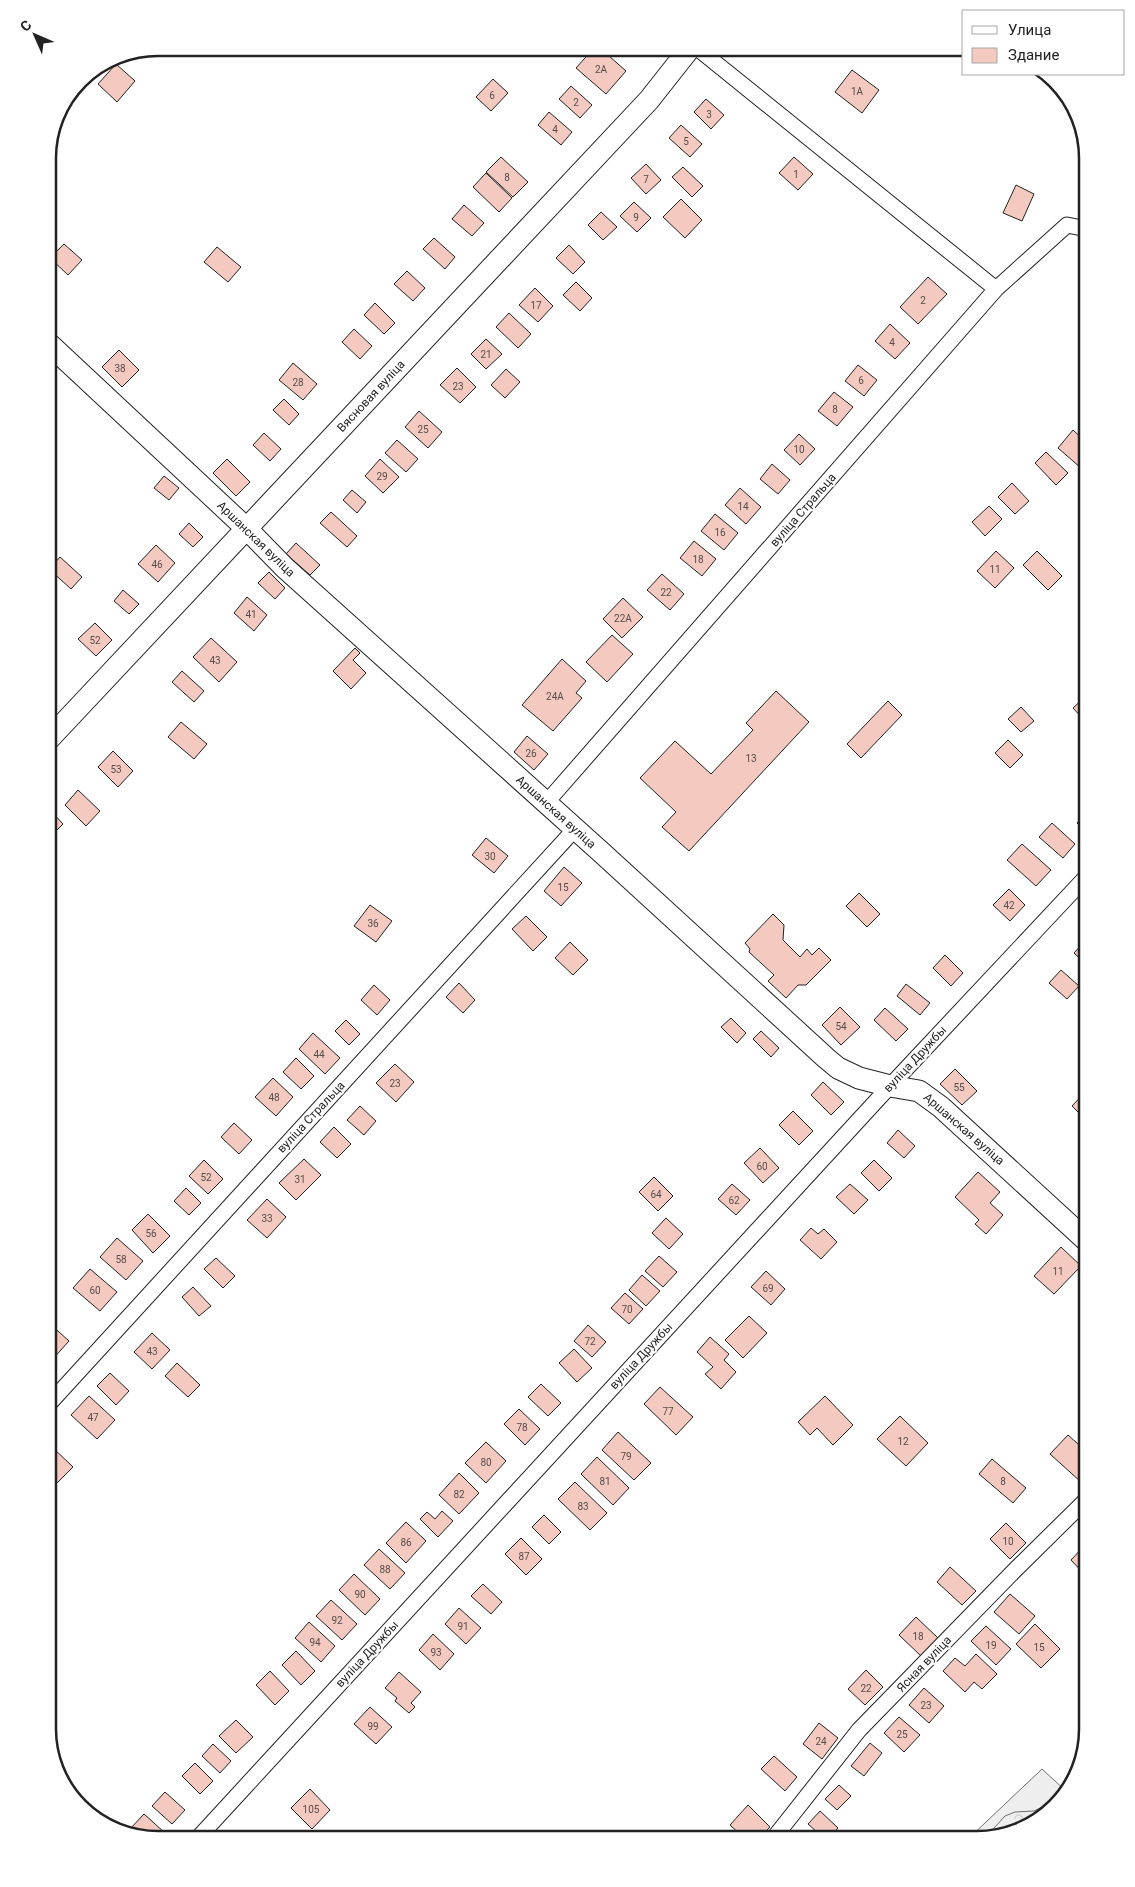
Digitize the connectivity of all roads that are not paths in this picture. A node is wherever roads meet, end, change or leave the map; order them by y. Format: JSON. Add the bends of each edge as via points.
{"nodes":[{"id":1,"x":684,"y":56,"type":"edge"},
{"id":2,"x":708,"y":56,"type":"edge"},
{"id":3,"x":1079,"y":227,"type":"edge"},
{"id":4,"x":996,"y":289,"type":"junction"},
{"id":5,"x":56,"y":350,"type":"edge"},
{"id":6,"x":246,"y":528,"type":"junction"},
{"id":7,"x":56,"y":731,"type":"edge"},
{"id":8,"x":546,"y":803,"type":"junction"},
{"id":9,"x":575,"y":829,"type":"junction"},
{"id":10,"x":1079,"y":886,"type":"edge"},
{"id":11,"x":890,"y":1086,"type":"junction"},
{"id":12,"x":1079,"y":1233,"type":"edge"},
{"id":13,"x":56,"y":1396,"type":"edge"},
{"id":14,"x":1079,"y":1508,"type":"edge"},
{"id":15,"x":204,"y":1831,"type":"edge"},
{"id":16,"x":780,"y":1831,"type":"edge"}],
"edges":[{"from":1,"to":6,"type":"street","name":"Вясновая вуліца","via":[[649,100]]},
{"from":2,"to":4,"type":"street"},
{"from":3,"to":4,"type":"street","name":"вуліца Стральца","via":[[1067,225]]},
{"from":4,"to":8,"type":"street","name":"вуліца Стральца"},
{"from":5,"to":6,"type":"street","name":"Аршанская вуліца"},
{"from":6,"to":7,"type":"street","name":"Вясновая вуліца"},
{"from":6,"to":8,"type":"street","name":"Аршанская вуліца","via":[[285,568]]},
{"from":8,"to":9,"type":"street","name":"Аршанская вуліца"},
{"from":9,"to":11,"type":"street","name":"Аршанская вуліца","via":[[838,1068],[859,1078]]},
{"from":9,"to":13,"type":"street","name":"вуліца Стральца"},
{"from":10,"to":11,"type":"street","name":"вуліца Дружбы"},
{"from":11,"to":12,"type":"street","name":"Аршанская вуліца","via":[[919,1091],[941,1107]]},
{"from":11,"to":15,"type":"street","name":"вуліца Дружбы"},
{"from":14,"to":16,"type":"street","name":"Ясная вуліца","via":[[859,1730]]}]}
